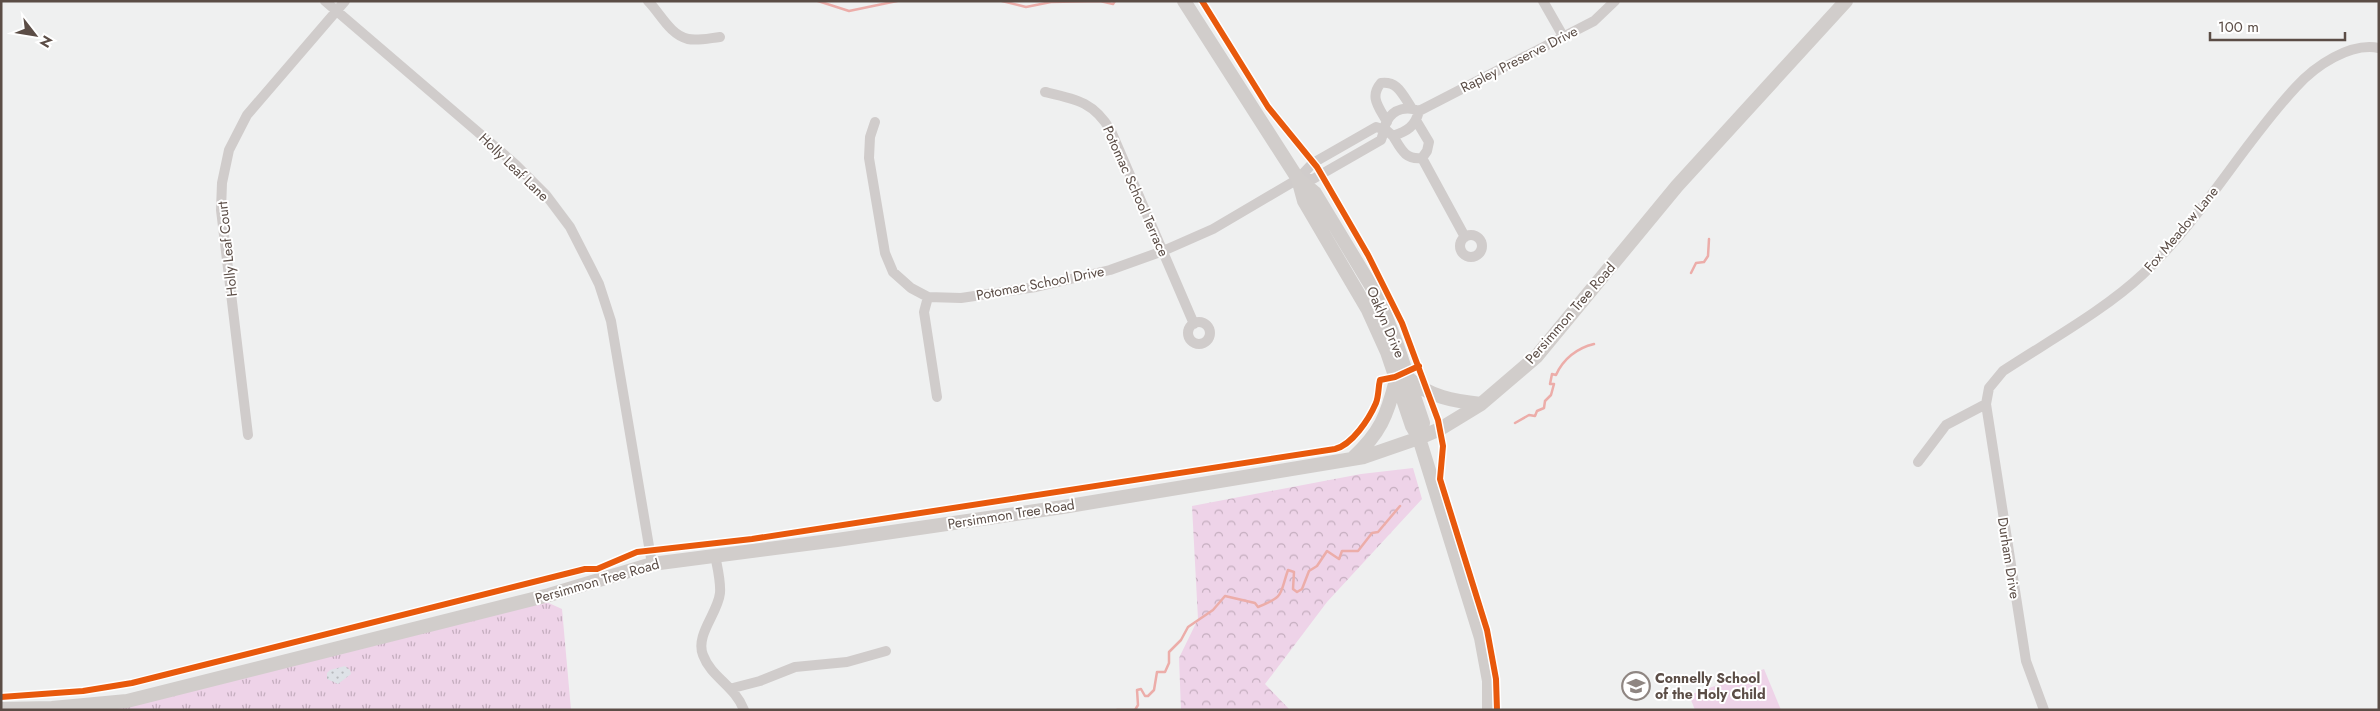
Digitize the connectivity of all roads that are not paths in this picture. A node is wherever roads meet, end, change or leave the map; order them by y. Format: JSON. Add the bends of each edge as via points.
{"nodes":[{"id":1,"x":325,"y":1,"type":"edge"},
{"id":2,"x":345,"y":1,"type":"edge"},
{"id":3,"x":648,"y":1,"type":"edge"},
{"id":4,"x":1184,"y":1,"type":"edge"},
{"id":5,"x":1543,"y":1,"type":"edge"},
{"id":6,"x":1615,"y":1,"type":"edge"},
{"id":7,"x":1846,"y":1,"type":"edge"},
{"id":8,"x":337,"y":11,"type":"junction"},
{"id":9,"x":1563,"y":36,"type":"junction"},
{"id":10,"x":720,"y":37,"type":"dead end"},
{"id":11,"x":2375,"y":47,"type":"edge"},
{"id":12,"x":1045,"y":92,"type":"dead end"},
{"id":13,"x":1415,"y":109,"type":"junction"},
{"id":14,"x":875,"y":122,"type":"dead end"},
{"id":15,"x":1417,"y":122,"type":"junction"},
{"id":16,"x":1388,"y":129,"type":"junction"},
{"id":17,"x":1422,"y":158,"type":"junction"},
{"id":18,"x":1298,"y":178,"type":"junction"},
{"id":19,"x":1465,"y":237,"type":"dead end"},
{"id":20,"x":1163,"y":251,"type":"junction"},
{"id":21,"x":928,"y":297,"type":"junction"},
{"id":22,"x":1194,"y":324,"type":"dead end"},
{"id":23,"x":1402,"y":379,"type":"junction"},
{"id":24,"x":937,"y":397,"type":"dead end"},
{"id":25,"x":1481,"y":404,"type":"junction"},
{"id":26,"x":1986,"y":404,"type":"junction"},
{"id":27,"x":248,"y":435,"type":"dead end"},
{"id":28,"x":1419,"y":438,"type":"junction"},
{"id":29,"x":1351,"y":459,"type":"junction"},
{"id":30,"x":1918,"y":462,"type":"dead end"},
{"id":31,"x":715,"y":555,"type":"junction"},
{"id":32,"x":652,"y":564,"type":"junction"},
{"id":33,"x":886,"y":651,"type":"dead end"},
{"id":34,"x":732,"y":688,"type":"junction"},
{"id":35,"x":1,"y":708,"type":"edge"},
{"id":36,"x":744,"y":710,"type":"edge"},
{"id":37,"x":1489,"y":710,"type":"edge"},
{"id":38,"x":2044,"y":710,"type":"edge"}],
"edges":[{"from":1,"to":8,"type":"street","name":"Holly Leaf Lane"},
{"from":2,"to":8,"type":"street","name":"Holly Leaf Court"},
{"from":3,"to":10,"type":"street","via":[[682,37]]},
{"from":4,"to":18,"type":"main road","name":"Oaklyn Drive"},
{"from":5,"to":9,"type":"street"},
{"from":6,"to":9,"type":"street","name":"Rapley Preserve Drive","via":[[1594,21]]},
{"from":7,"to":25,"type":"main road","name":"Persimmon Tree Road","via":[[1677,186],[1536,356]]},
{"from":8,"to":27,"type":"street","name":"Holly Leaf Court","via":[[247,115],[230,150],[222,183],[221,210]]},
{"from":8,"to":32,"type":"street","name":"Holly Leaf Lane","via":[[515,164],[546,195],[570,227],[599,284],[611,321]]},
{"from":9,"to":13,"type":"street","name":"Rapley Preserve Drive"},
{"from":11,"to":26,"type":"street","name":"Fox Meadow Lane","via":[[2334,58],[2297,86],[2168,250],[2112,299],[2003,371],[1989,388]]},
{"from":12,"to":20,"type":"street","name":"Potomac School Terrace","via":[[1083,101],[1104,118]]},
{"from":13,"to":15,"type":"street"},
{"from":13,"to":16,"type":"street","name":"Rapley Preserve Drive","via":[[1396,111]]},
{"from":13,"to":16,"type":"street","via":[[1398,86],[1390,82],[1381,83],[1375,90],[1374,99]]},
{"from":14,"to":21,"type":"street","via":[[869,158],[885,253],[899,279]]},
{"from":15,"to":16,"type":"street","name":"Rapley Preserve Drive","via":[[1407,131]]},
{"from":15,"to":17,"type":"street","via":[[1429,142]]},
{"from":16,"to":17,"type":"street","via":[[1406,156]]},
{"from":16,"to":18,"type":"street","name":"Rapley Preserve Drive","via":[[1381,140],[1314,179]]},
{"from":17,"to":19,"type":"street"},
{"from":18,"to":20,"type":"street","name":"Potomac School Drive","via":[[1213,229]]},
{"from":18,"to":23,"type":"main road","name":"Oaklyn Drive","via":[[1304,201],[1368,310]]},
{"from":20,"to":21,"type":"street","name":"Potomac School Drive","via":[[1110,270],[1036,287],[961,298]]},
{"from":20,"to":22,"type":"street","name":"Potomac School Terrace"},
{"from":21,"to":24,"type":"street","via":[[924,312]]},
{"from":23,"to":25,"type":"main road","via":[[1450,400]]},
{"from":23,"to":28,"type":"main road","name":"Oaklyn Drive","via":[[1423,423]]},
{"from":23,"to":29,"type":"main road","via":[[1388,413],[1370,442]]},
{"from":25,"to":28,"type":"main road","name":"Persimmon Tree Road"},
{"from":26,"to":30,"type":"street","via":[[1946,426]]},
{"from":26,"to":38,"type":"street","name":"Durham Drive","via":[[2026,662]]},
{"from":28,"to":29,"type":"main road","name":"Persimmon Tree Road"},
{"from":28,"to":37,"type":"main road","name":"Oaklyn Drive","via":[[1481,638],[1489,681]]},
{"from":29,"to":31,"type":"main road","name":"Persimmon Tree Road","via":[[1046,509]]},
{"from":31,"to":32,"type":"main road","name":"Persimmon Tree Road"},
{"from":31,"to":34,"type":"street","via":[[720,592],[703,637],[702,654]]},
{"from":32,"to":35,"type":"main road","name":"Persimmon Tree Road","via":[[549,595],[127,701],[52,708]]},
{"from":33,"to":34,"type":"street","via":[[847,662],[795,667]]},
{"from":34,"to":36,"type":"street"}]}
